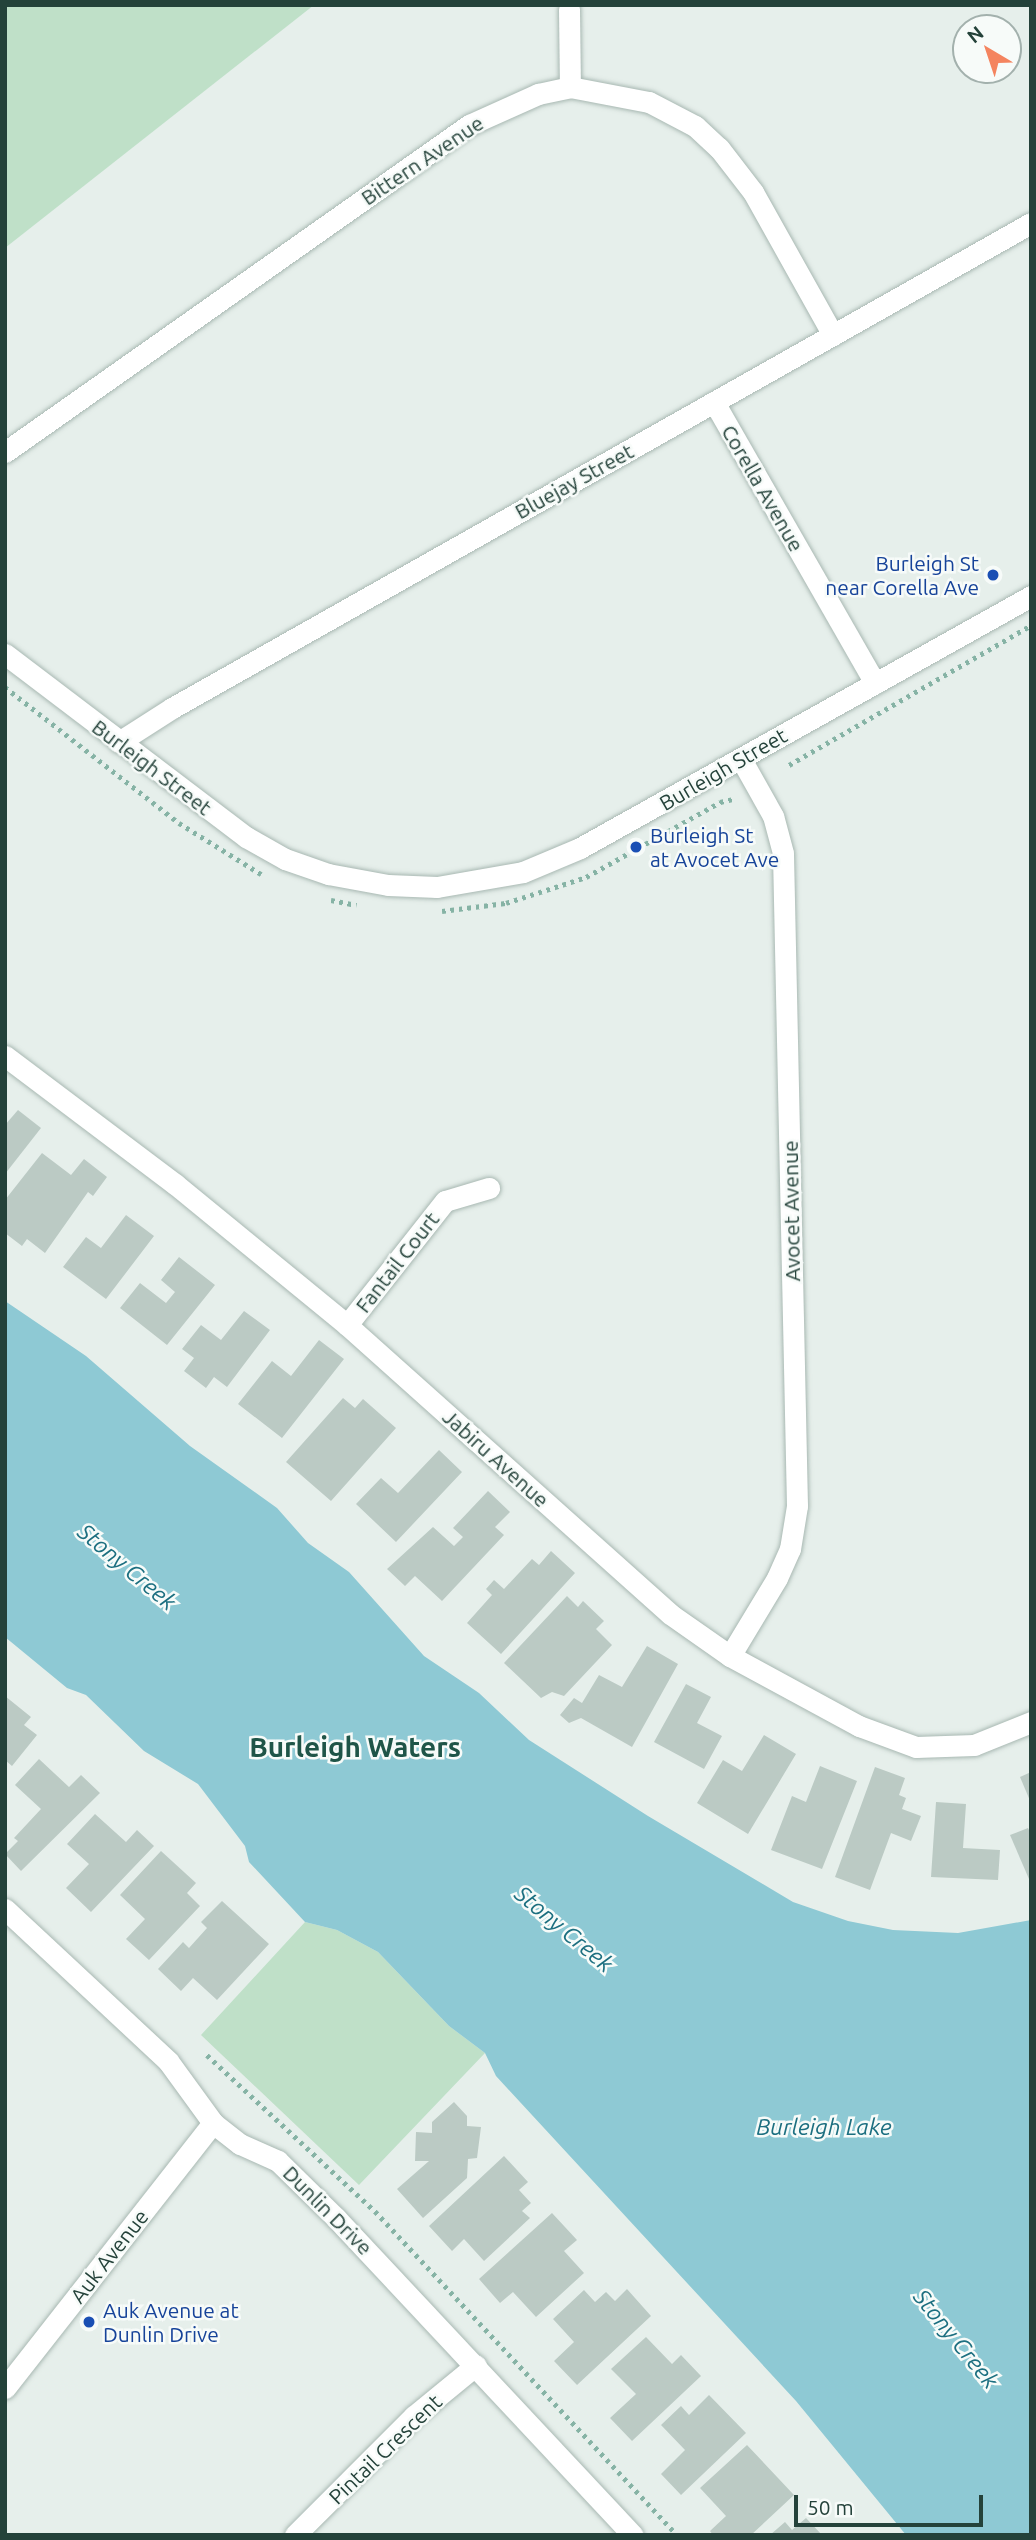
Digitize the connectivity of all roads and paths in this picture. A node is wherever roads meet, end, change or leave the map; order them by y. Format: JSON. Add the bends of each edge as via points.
{"nodes":[{"id":1,"x":569,"y":9,"type":"dead end"},
{"id":2,"x":570,"y":87,"type":"junction"},
{"id":3,"x":1031,"y":223,"type":"edge"},
{"id":4,"x":833,"y":335,"type":"junction"},
{"id":5,"x":714,"y":402,"type":"junction"},
{"id":6,"x":5,"y":452,"type":"edge"},
{"id":7,"x":1031,"y":596,"type":"edge"},
{"id":8,"x":1031,"y":625,"type":"edge"},
{"id":9,"x":5,"y":654,"type":"edge"},
{"id":10,"x":875,"y":683,"type":"junction"},
{"id":11,"x":5,"y":687,"type":"edge"},
{"id":12,"x":119,"y":742,"type":"junction"},
{"id":13,"x":741,"y":759,"type":"junction"},
{"id":14,"x":789,"y":765,"type":"dead end"},
{"id":15,"x":733,"y":799,"type":"dead end"},
{"id":16,"x":271,"y":880,"type":"dead end"},
{"id":17,"x":318,"y":896,"type":"dead end"},
{"id":18,"x":365,"y":906,"type":"dead end"},
{"id":19,"x":439,"y":911,"type":"dead end"},
{"id":20,"x":5,"y":1056,"type":"edge"},
{"id":21,"x":489,"y":1188,"type":"dead end"},
{"id":22,"x":348,"y":1325,"type":"junction"},
{"id":23,"x":730,"y":1656,"type":"junction"},
{"id":24,"x":1031,"y":1721,"type":"edge"},
{"id":25,"x":5,"y":1909,"type":"edge"},
{"id":26,"x":207,"y":2054,"type":"dead end"},
{"id":27,"x":213,"y":2123,"type":"junction"},
{"id":28,"x":476,"y":2365,"type":"junction"},
{"id":29,"x":5,"y":2388,"type":"edge"},
{"id":30,"x":295,"y":2535,"type":"edge"},
{"id":31,"x":633,"y":2535,"type":"edge"},
{"id":32,"x":677,"y":2535,"type":"edge"}],
"edges":[{"from":1,"to":2,"type":"street"},
{"from":2,"to":4,"type":"street","name":"Bittern Avenue","via":[[649,102],[695,126],[719,148],[752,192]]},
{"from":2,"to":6,"type":"street","name":"Bittern Avenue","via":[[538,94],[469,125]]},
{"from":3,"to":4,"type":"street","name":"Bluejay Street"},
{"from":4,"to":5,"type":"street","name":"Bluejay Street"},
{"from":5,"to":10,"type":"street","name":"Corella Avenue"},
{"from":5,"to":12,"type":"street","name":"Bluejay Street"},
{"from":7,"to":10,"type":"street","name":"Burleigh Street"},
{"from":8,"to":14,"type":"path"},
{"from":9,"to":12,"type":"street","name":"Burleigh Street"},
{"from":10,"to":13,"type":"street","name":"Burleigh Street"},
{"from":11,"to":16,"type":"path","via":[[179,823]]},
{"from":12,"to":13,"type":"street","name":"Burleigh Street","via":[[246,837],[285,859],[340,876],[436,887],[483,881],[553,861]]},
{"from":13,"to":23,"type":"street","name":"Avocet Avenue","via":[[773,816],[783,853],[797,1506],[790,1549]]},
{"from":15,"to":19,"type":"path","via":[[586,877],[506,903]]},
{"from":17,"to":18,"type":"path"},
{"from":20,"to":22,"type":"street","name":"Jabiru Avenue","via":[[175,1184]]},
{"from":21,"to":22,"type":"street","name":"Fantail Court","via":[[445,1201]]},
{"from":22,"to":23,"type":"street","name":"Jabiru Avenue","via":[[670,1614]]},
{"from":23,"to":24,"type":"street","name":"Jabiru Avenue","via":[[859,1726],[916,1747],[974,1745]]},
{"from":25,"to":27,"type":"street","name":"Dunlin Drive","via":[[168,2061]]},
{"from":26,"to":32,"type":"path","via":[[375,2211]]},
{"from":27,"to":28,"type":"street","name":"Dunlin Drive","via":[[240,2144],[278,2161]]},
{"from":27,"to":29,"type":"street","name":"Auk Avenue"},
{"from":28,"to":30,"type":"street","name":"Pintail Crescent","via":[[414,2416]]},
{"from":28,"to":31,"type":"street","name":"Dunlin Drive"}]}
